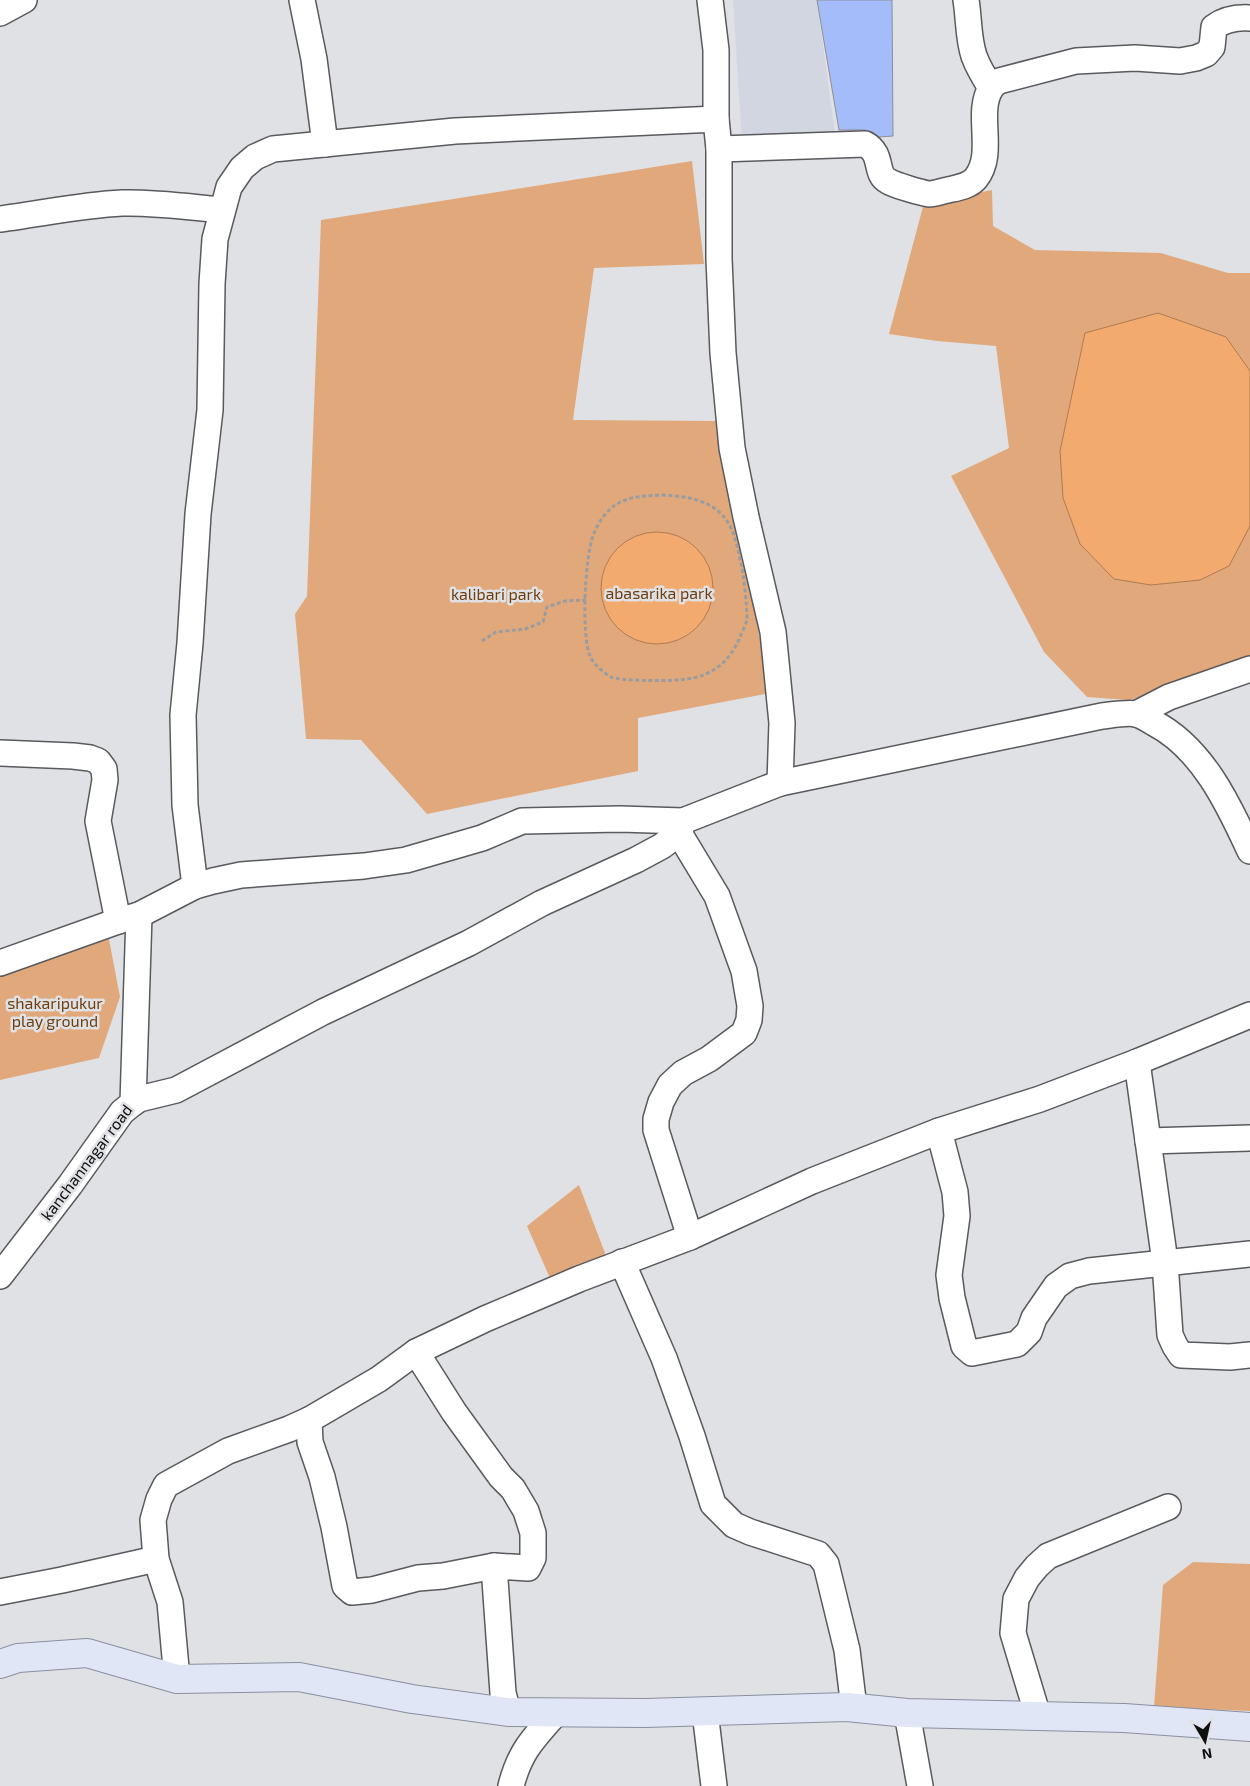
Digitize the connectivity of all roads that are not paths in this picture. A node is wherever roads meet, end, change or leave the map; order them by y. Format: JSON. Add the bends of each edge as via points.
{"nodes":[{"id":1,"x":24,"y":0,"type":"edge"},
{"id":2,"x":302,"y":0,"type":"edge"},
{"id":3,"x":710,"y":0,"type":"edge"},
{"id":4,"x":966,"y":0,"type":"edge"},
{"id":5,"x":0,"y":12,"type":"edge"},
{"id":6,"x":1250,"y":18,"type":"edge"},
{"id":7,"x":991,"y":88,"type":"junction"},
{"id":8,"x":716,"y":119,"type":"junction"},
{"id":9,"x":325,"y":144,"type":"junction"},
{"id":10,"x":719,"y":149,"type":"junction"},
{"id":11,"x":222,"y":210,"type":"junction"},
{"id":12,"x":0,"y":219,"type":"edge"},
{"id":13,"x":1250,"y":669,"type":"edge"},
{"id":14,"x":1136,"y":714,"type":"junction"},
{"id":15,"x":0,"y":753,"type":"edge"},
{"id":16,"x":780,"y":783,"type":"junction"},
{"id":17,"x":681,"y":827,"type":"junction"},
{"id":18,"x":1250,"y":851,"type":"edge"},
{"id":19,"x":195,"y":886,"type":"junction"},
{"id":20,"x":128,"y":918,"type":"junction"},
{"id":21,"x":0,"y":963,"type":"edge"},
{"id":22,"x":1250,"y":1014,"type":"edge"},
{"id":23,"x":1137,"y":1062,"type":"junction"},
{"id":24,"x":133,"y":1103,"type":"junction"},
{"id":25,"x":939,"y":1131,"type":"junction"},
{"id":26,"x":1250,"y":1138,"type":"edge"},
{"id":27,"x":1148,"y":1141,"type":"junction"},
{"id":28,"x":690,"y":1237,"type":"junction"},
{"id":29,"x":1250,"y":1254,"type":"edge"},
{"id":30,"x":622,"y":1262,"type":"junction"},
{"id":31,"x":1165,"y":1262,"type":"junction"},
{"id":32,"x":0,"y":1276,"type":"edge"},
{"id":33,"x":416,"y":1352,"type":"junction"},
{"id":34,"x":1250,"y":1355,"type":"edge"},
{"id":35,"x":309,"y":1420,"type":"junction"},
{"id":36,"x":1168,"y":1507,"type":"dead end"},
{"id":37,"x":156,"y":1559,"type":"junction"},
{"id":38,"x":494,"y":1566,"type":"junction"},
{"id":39,"x":0,"y":1592,"type":"edge"},
{"id":40,"x":0,"y":1664,"type":"edge"},
{"id":41,"x":177,"y":1679,"type":"junction"},
{"id":42,"x":854,"y":1708,"type":"junction"},
{"id":43,"x":508,"y":1712,"type":"junction"},
{"id":44,"x":706,"y":1712,"type":"junction"},
{"id":45,"x":556,"y":1713,"type":"junction"},
{"id":46,"x":907,"y":1713,"type":"junction"},
{"id":47,"x":1038,"y":1716,"type":"junction"},
{"id":48,"x":1250,"y":1727,"type":"edge"},
{"id":49,"x":511,"y":1786,"type":"edge"},
{"id":50,"x":714,"y":1786,"type":"edge"},
{"id":51,"x":920,"y":1786,"type":"edge"}],
"edges":[{"from":1,"to":5,"type":"street"},
{"from":2,"to":9,"type":"street"},
{"from":3,"to":8,"type":"street","via":[[716,50]]},
{"from":4,"to":7,"type":"street","via":[[973,55]]},
{"from":6,"to":7,"type":"street","via":[[1227,19],[1214,27],[1212,47],[1196,58],[1076,61],[999,80]]},
{"from":7,"to":10,"type":"street","via":[[986,101],[984,162],[975,179],[947,190],[929,194],[888,181],[882,176],[877,155],[865,144]]},
{"from":8,"to":9,"type":"street","via":[[454,130]]},
{"from":8,"to":10,"type":"street"},
{"from":9,"to":11,"type":"street","via":[[273,149],[255,157],[242,168],[229,187]]},
{"from":10,"to":16,"type":"street","via":[[719,268],[732,448],[773,632],[782,723]]},
{"from":11,"to":12,"type":"street","via":[[123,203]]},
{"from":11,"to":19,"type":"street","via":[[215,240],[210,410],[198,514],[183,715],[185,805]]},
{"from":13,"to":14,"type":"street","via":[[1169,697]]},
{"from":14,"to":16,"type":"street","via":[[1077,720]]},
{"from":14,"to":18,"type":"street","via":[[1174,735],[1187,748],[1214,782]]},
{"from":15,"to":20,"type":"street","name":"kanchannagar road","via":[[73,756],[98,761],[104,769],[104,780],[98,821]]},
{"from":16,"to":17,"type":"street"},
{"from":17,"to":19,"type":"street","via":[[620,819],[522,822],[482,838],[406,860],[241,875]]},
{"from":17,"to":24,"type":"street","via":[[662,846],[636,860],[323,1012],[176,1090]]},
{"from":17,"to":28,"type":"street","via":[[717,896],[744,971],[750,1006],[744,1033],[709,1060],[683,1073],[670,1086],[656,1119],[656,1130]]},
{"from":19,"to":20,"type":"street"},
{"from":20,"to":21,"type":"street"},
{"from":20,"to":24,"type":"street","name":"kanchannagar road"},
{"from":22,"to":23,"type":"street"},
{"from":23,"to":25,"type":"street","via":[[1040,1099]]},
{"from":23,"to":27,"type":"street"},
{"from":24,"to":32,"type":"street","name":"kanchannagar road","via":[[122,1112]]},
{"from":25,"to":28,"type":"street","via":[[812,1181]]},
{"from":25,"to":31,"type":"street","via":[[955,1192],[957,1216],[949,1275],[952,1298],[964,1346],[972,1354],[1017,1344],[1029,1332],[1034,1318],[1056,1286],[1070,1276]]},
{"from":26,"to":27,"type":"street"},
{"from":27,"to":31,"type":"street"},
{"from":28,"to":30,"type":"street"},
{"from":29,"to":31,"type":"street"},
{"from":30,"to":33,"type":"street","via":[[485,1319]]},
{"from":30,"to":42,"type":"street","via":[[664,1358],[713,1504],[734,1525],[818,1554],[826,1564],[847,1650]]},
{"from":31,"to":34,"type":"street","via":[[1170,1335],[1181,1354]]},
{"from":33,"to":35,"type":"street","via":[[379,1379]]},
{"from":33,"to":38,"type":"street","via":[[454,1412],[526,1511],[532,1534],[533,1558],[528,1568]]},
{"from":35,"to":37,"type":"street","via":[[228,1451],[166,1485],[153,1520]]},
{"from":35,"to":38,"type":"street","via":[[310,1442],[322,1477],[348,1590],[372,1590],[418,1578]]},
{"from":36,"to":47,"type":"street","via":[[1048,1556],[1028,1578],[1016,1599],[1013,1633]]},
{"from":37,"to":39,"type":"street"},
{"from":37,"to":41,"type":"street","via":[[170,1602]]},
{"from":38,"to":43,"type":"street","via":[[503,1693]]},
{"from":40,"to":41,"type":"main road","via":[[18,1658],[87,1653]]},
{"from":41,"to":43,"type":"main road","via":[[299,1677]]},
{"from":42,"to":44,"type":"main road"},
{"from":42,"to":46,"type":"main road"},
{"from":43,"to":45,"type":"main road"},
{"from":44,"to":45,"type":"main road"},
{"from":44,"to":50,"type":"street"},
{"from":45,"to":49,"type":"street","via":[[529,1742],[516,1767]]},
{"from":46,"to":47,"type":"main road"},
{"from":46,"to":51,"type":"street"},
{"from":47,"to":48,"type":"main road"}]}
